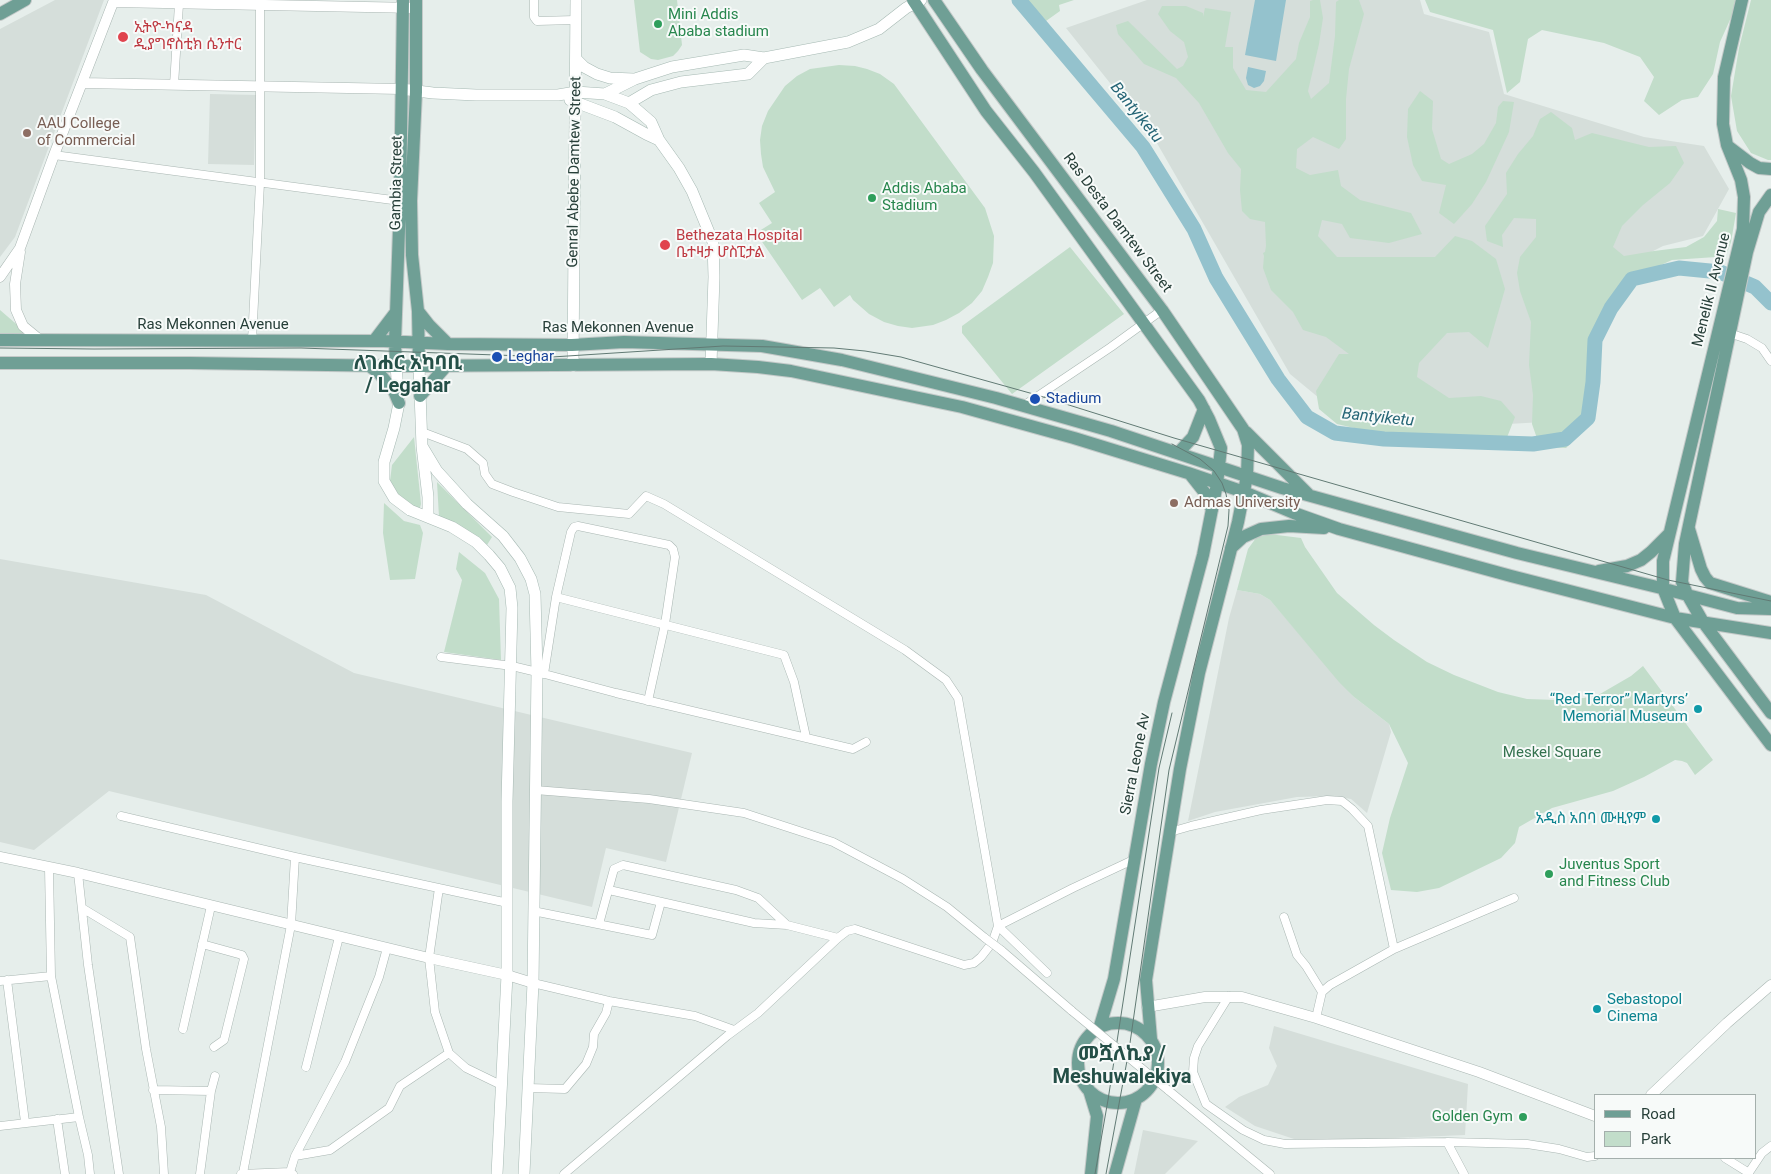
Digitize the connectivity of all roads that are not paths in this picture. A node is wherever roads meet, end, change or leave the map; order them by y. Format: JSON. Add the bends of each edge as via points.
{"nodes":[{"id":1,"x":25,"y":0,"type":"edge"},
{"id":2,"x":534,"y":0,"type":"edge"},
{"id":3,"x":576,"y":0,"type":"edge"},
{"id":4,"x":934,"y":0,"type":"edge"},
{"id":5,"x":1742,"y":0,"type":"edge"},
{"id":6,"x":114,"y":1,"type":"edge"},
{"id":7,"x":916,"y":1,"type":"edge"},
{"id":8,"x":179,"y":4,"type":"junction"},
{"id":9,"x":402,"y":4,"type":"edge"},
{"id":10,"x":416,"y":4,"type":"edge"},
{"id":11,"x":260,"y":5,"type":"junction"},
{"id":12,"x":2,"y":10,"type":"edge"},
{"id":13,"x":575,"y":20,"type":"junction"},
{"id":14,"x":764,"y":58,"type":"junction"},
{"id":15,"x":576,"y":59,"type":"junction"},
{"id":16,"x":635,"y":79,"type":"junction"},
{"id":17,"x":82,"y":83,"type":"junction"},
{"id":18,"x":174,"y":85,"type":"junction"},
{"id":19,"x":260,"y":86,"type":"junction"},
{"id":20,"x":401,"y":89,"type":"junction"},
{"id":21,"x":416,"y":92,"type":"junction"},
{"id":22,"x":605,"y":94,"type":"junction"},
{"id":23,"x":576,"y":97,"type":"junction"},
{"id":24,"x":629,"y":103,"type":"junction"},
{"id":25,"x":659,"y":140,"type":"junction"},
{"id":26,"x":1727,"y":145,"type":"junction"},
{"id":27,"x":54,"y":155,"type":"junction"},
{"id":28,"x":1771,"y":169,"type":"edge"},
{"id":29,"x":260,"y":183,"type":"junction"},
{"id":30,"x":1771,"y":195,"type":"edge"},
{"id":31,"x":400,"y":201,"type":"junction"},
{"id":32,"x":20,"y":248,"type":"junction"},
{"id":33,"x":1743,"y":251,"type":"junction"},
{"id":34,"x":0,"y":277,"type":"edge"},
{"id":35,"x":1162,"y":310,"type":"junction"},
{"id":36,"x":418,"y":311,"type":"junction"},
{"id":37,"x":396,"y":312,"type":"junction"},
{"id":38,"x":1144,"y":323,"type":"junction"},
{"id":39,"x":1727,"y":327,"type":"junction"},
{"id":40,"x":0,"y":340,"type":"edge"},
{"id":41,"x":40,"y":340,"type":"junction"},
{"id":42,"x":252,"y":341,"type":"junction"},
{"id":43,"x":374,"y":341,"type":"junction"},
{"id":44,"x":395,"y":342,"type":"junction"},
{"id":45,"x":418,"y":343,"type":"junction"},
{"id":46,"x":448,"y":344,"type":"junction"},
{"id":47,"x":711,"y":344,"type":"junction"},
{"id":48,"x":572,"y":345,"type":"junction"},
{"id":49,"x":1771,"y":361,"type":"edge"},
{"id":50,"x":0,"y":363,"type":"edge"},
{"id":51,"x":710,"y":364,"type":"junction"},
{"id":52,"x":368,"y":365,"type":"junction"},
{"id":53,"x":396,"y":366,"type":"junction"},
{"id":54,"x":420,"y":366,"type":"junction"},
{"id":55,"x":447,"y":366,"type":"junction"},
{"id":56,"x":572,"y":366,"type":"junction"},
{"id":57,"x":420,"y":396,"type":"junction"},
{"id":58,"x":399,"y":402,"type":"junction"},
{"id":59,"x":1023,"y":406,"type":"junction"},
{"id":60,"x":1204,"y":409,"type":"junction"},
{"id":61,"x":1243,"y":429,"type":"junction"},
{"id":62,"x":422,"y":432,"type":"junction"},
{"id":63,"x":422,"y":446,"type":"junction"},
{"id":64,"x":1178,"y":453,"type":"junction"},
{"id":65,"x":1220,"y":466,"type":"junction"},
{"id":66,"x":1188,"y":473,"type":"junction"},
{"id":67,"x":1247,"y":476,"type":"junction"},
{"id":68,"x":1218,"y":484,"type":"junction"},
{"id":69,"x":1244,"y":492,"type":"junction"},
{"id":70,"x":1310,"y":496,"type":"junction"},
{"id":71,"x":1212,"y":510,"type":"junction"},
{"id":72,"x":428,"y":517,"type":"junction"},
{"id":73,"x":1689,"y":528,"type":"junction"},
{"id":74,"x":1339,"y":529,"type":"junction"},
{"id":75,"x":1671,"y":532,"type":"junction"},
{"id":76,"x":1231,"y":548,"type":"junction"},
{"id":77,"x":1594,"y":572,"type":"junction"},
{"id":78,"x":1663,"y":588,"type":"junction"},
{"id":79,"x":1687,"y":594,"type":"junction"},
{"id":80,"x":556,"y":597,"type":"junction"},
{"id":81,"x":1771,"y":602,"type":"edge"},
{"id":82,"x":1771,"y":609,"type":"edge"},
{"id":83,"x":1675,"y":618,"type":"junction"},
{"id":84,"x":1704,"y":622,"type":"junction"},
{"id":85,"x":665,"y":624,"type":"junction"},
{"id":86,"x":1771,"y":633,"type":"edge"},
{"id":87,"x":441,"y":657,"type":"dead end"},
{"id":88,"x":512,"y":666,"type":"junction"},
{"id":89,"x":540,"y":673,"type":"junction"},
{"id":90,"x":648,"y":701,"type":"junction"},
{"id":91,"x":1771,"y":713,"type":"edge"},
{"id":92,"x":806,"y":737,"type":"junction"},
{"id":93,"x":866,"y":742,"type":"dead end"},
{"id":94,"x":1771,"y":745,"type":"edge"},
{"id":95,"x":535,"y":790,"type":"junction"},
{"id":96,"x":121,"y":816,"type":"dead end"},
{"id":97,"x":1170,"y":832,"type":"junction"},
{"id":98,"x":0,"y":857,"type":"edge"},
{"id":99,"x":295,"y":857,"type":"junction"},
{"id":100,"x":1135,"y":859,"type":"junction"},
{"id":101,"x":49,"y":868,"type":"junction"},
{"id":102,"x":78,"y":874,"type":"junction"},
{"id":103,"x":439,"y":888,"type":"junction"},
{"id":104,"x":609,"y":890,"type":"junction"},
{"id":105,"x":1514,"y":898,"type":"dead end"},
{"id":106,"x":661,"y":902,"type":"junction"},
{"id":107,"x":508,"y":903,"type":"junction"},
{"id":108,"x":210,"y":906,"type":"junction"},
{"id":109,"x":82,"y":908,"type":"junction"},
{"id":110,"x":533,"y":911,"type":"junction"},
{"id":111,"x":1284,"y":917,"type":"dead end"},
{"id":112,"x":600,"y":924,"type":"junction"},
{"id":113,"x":787,"y":924,"type":"junction"},
{"id":114,"x":290,"y":925,"type":"junction"},
{"id":115,"x":998,"y":926,"type":"junction"},
{"id":116,"x":339,"y":937,"type":"junction"},
{"id":117,"x":838,"y":938,"type":"junction"},
{"id":118,"x":202,"y":944,"type":"junction"},
{"id":119,"x":387,"y":948,"type":"junction"},
{"id":120,"x":1394,"y":949,"type":"junction"},
{"id":121,"x":428,"y":958,"type":"junction"},
{"id":122,"x":1047,"y":973,"type":"dead end"},
{"id":123,"x":507,"y":975,"type":"junction"},
{"id":124,"x":51,"y":976,"type":"junction"},
{"id":125,"x":4,"y":981,"type":"edge"},
{"id":126,"x":533,"y":984,"type":"junction"},
{"id":127,"x":1771,"y":985,"type":"edge"},
{"id":128,"x":1322,"y":992,"type":"junction"},
{"id":129,"x":1229,"y":996,"type":"junction"},
{"id":130,"x":609,"y":1001,"type":"junction"},
{"id":131,"x":1148,"y":1007,"type":"junction"},
{"id":132,"x":1316,"y":1018,"type":"junction"},
{"id":133,"x":1100,"y":1026,"type":"junction"},
{"id":134,"x":183,"y":1029,"type":"dead end"},
{"id":135,"x":734,"y":1030,"type":"junction"},
{"id":136,"x":1151,"y":1039,"type":"junction"},
{"id":137,"x":214,"y":1047,"type":"dead end"},
{"id":138,"x":449,"y":1053,"type":"junction"},
{"id":139,"x":306,"y":1067,"type":"dead end"},
{"id":140,"x":215,"y":1076,"type":"dead end"},
{"id":141,"x":501,"y":1085,"type":"junction"},
{"id":142,"x":528,"y":1088,"type":"junction"},
{"id":143,"x":153,"y":1090,"type":"junction"},
{"id":144,"x":1088,"y":1090,"type":"junction"},
{"id":145,"x":210,"y":1091,"type":"junction"},
{"id":146,"x":1652,"y":1094,"type":"edge"},
{"id":147,"x":1136,"y":1099,"type":"junction"},
{"id":148,"x":1594,"y":1116,"type":"edge"},
{"id":149,"x":79,"y":1117,"type":"junction"},
{"id":150,"x":57,"y":1119,"type":"junction"},
{"id":151,"x":25,"y":1122,"type":"junction"},
{"id":152,"x":0,"y":1126,"type":"edge"},
{"id":153,"x":1447,"y":1142,"type":"junction"},
{"id":154,"x":1771,"y":1146,"type":"edge"},
{"id":155,"x":295,"y":1156,"type":"junction"},
{"id":156,"x":1594,"y":1156,"type":"edge"},
{"id":157,"x":1727,"y":1159,"type":"edge"},
{"id":158,"x":292,"y":1173,"type":"edge"},
{"id":159,"x":1749,"y":1173,"type":"edge"},
{"id":160,"x":65,"y":1174,"type":"edge"},
{"id":161,"x":90,"y":1174,"type":"edge"},
{"id":162,"x":118,"y":1174,"type":"edge"},
{"id":163,"x":164,"y":1174,"type":"edge"},
{"id":164,"x":200,"y":1174,"type":"edge"},
{"id":165,"x":242,"y":1174,"type":"edge"},
{"id":166,"x":497,"y":1174,"type":"edge"},
{"id":167,"x":524,"y":1174,"type":"edge"},
{"id":168,"x":564,"y":1174,"type":"edge"},
{"id":169,"x":1091,"y":1174,"type":"edge"},
{"id":170,"x":1115,"y":1174,"type":"edge"},
{"id":171,"x":1270,"y":1174,"type":"edge"},
{"id":172,"x":1464,"y":1174,"type":"edge"}],
"edges":[{"from":1,"to":12,"type":"main road"},
{"from":2,"to":13,"type":"street","via":[[537,21]]},
{"from":3,"to":13,"type":"main road","name":"Genral Abebe Damtew Street"},
{"from":4,"to":35,"type":"main road","name":"Ras Desta Damtew Street"},
{"from":5,"to":26,"type":"main road","name":"Menelik II Avenue","via":[[1724,77],[1723,124]]},
{"from":6,"to":8,"type":"street"},
{"from":6,"to":17,"type":"street"},
{"from":7,"to":14,"type":"main road","via":[[879,29],[848,42]]},
{"from":7,"to":38,"type":"main road","via":[[986,111]]},
{"from":8,"to":11,"type":"street"},
{"from":8,"to":18,"type":"street"},
{"from":9,"to":10,"type":"street"},
{"from":9,"to":11,"type":"street"},
{"from":9,"to":20,"type":"main road","name":"Gambia Street"},
{"from":10,"to":21,"type":"main road","name":"Gambia Street"},
{"from":11,"to":19,"type":"street"},
{"from":13,"to":15,"type":"main road","name":"Genral Abebe Damtew Street"},
{"from":14,"to":16,"type":"main road","via":[[744,55],[672,67]]},
{"from":14,"to":24,"type":"main road","via":[[748,74],[681,82],[651,90]]},
{"from":15,"to":16,"type":"main road","via":[[597,74]]},
{"from":15,"to":23,"type":"main road","name":"Genral Abebe Damtew Street"},
{"from":16,"to":22,"type":"main road"},
{"from":17,"to":18,"type":"street"},
{"from":17,"to":27,"type":"street"},
{"from":18,"to":19,"type":"street"},
{"from":19,"to":20,"type":"street"},
{"from":19,"to":29,"type":"street"},
{"from":20,"to":21,"type":"main road"},
{"from":20,"to":31,"type":"main road","name":"Gambia Street"},
{"from":21,"to":23,"type":"main road"},
{"from":21,"to":36,"type":"main road","name":"Gambia Street","via":[[411,201]]},
{"from":22,"to":23,"type":"main road"},
{"from":22,"to":24,"type":"main road"},
{"from":23,"to":25,"type":"main road"},
{"from":23,"to":48,"type":"main road","name":"Genral Abebe Damtew Street"},
{"from":24,"to":25,"type":"main road","via":[[651,122]]},
{"from":25,"to":47,"type":"main road","via":[[692,190],[713,242]]},
{"from":26,"to":28,"type":"main road","via":[[1750,164]]},
{"from":26,"to":33,"type":"main road","name":"Menelik II Avenue","via":[[1744,196]]},
{"from":27,"to":29,"type":"street"},
{"from":27,"to":32,"type":"street"},
{"from":29,"to":31,"type":"street"},
{"from":29,"to":42,"type":"street"},
{"from":30,"to":33,"type":"main road","name":"Menelik II Avenue","via":[[1759,212]]},
{"from":31,"to":37,"type":"main road","name":"Gambia Street"},
{"from":32,"to":34,"type":"street"},
{"from":32,"to":41,"type":"street","via":[[15,284],[16,310],[23,326]]},
{"from":33,"to":39,"type":"main road","name":"Menelik II Avenue"},
{"from":35,"to":38,"type":"street"},
{"from":35,"to":61,"type":"main road","name":"Ras Desta Damtew Street"},
{"from":36,"to":45,"type":"main road","name":"Gambia Street"},
{"from":36,"to":46,"type":"main road"},
{"from":37,"to":43,"type":"main road"},
{"from":37,"to":44,"type":"main road","name":"Gambia Street"},
{"from":38,"to":59,"type":"street"},
{"from":38,"to":60,"type":"main road"},
{"from":39,"to":49,"type":"street","via":[[1762,348]]},
{"from":39,"to":73,"type":"main road","name":"Menelik II Avenue"},
{"from":39,"to":75,"type":"main road","name":"Menelik II Avenue"},
{"from":40,"to":41,"type":"main road","name":"Ras Mekonnen Avenue"},
{"from":41,"to":42,"type":"main road","name":"Ras Mekonnen Avenue"},
{"from":42,"to":43,"type":"main road","name":"Ras Mekonnen Avenue"},
{"from":43,"to":44,"type":"main road","name":"Ras Mekonnen Avenue"},
{"from":44,"to":45,"type":"main road","name":"Ras Mekonnen Avenue"},
{"from":44,"to":53,"type":"main road","name":"Gambia Street"},
{"from":45,"to":46,"type":"main road","name":"Ras Mekonnen Avenue"},
{"from":45,"to":54,"type":"main road","name":"Gambia Street"},
{"from":46,"to":48,"type":"main road","name":"Ras Mekonnen Avenue"},
{"from":47,"to":48,"type":"main road","name":"Ras Mekonnen Avenue","via":[[624,342]]},
{"from":47,"to":51,"type":"main road"},
{"from":47,"to":59,"type":"main road","name":"Ras Mekonnen Avenue","via":[[762,346],[819,355]]},
{"from":48,"to":56,"type":"main road","name":"Genral Abebe Damtew Street"},
{"from":50,"to":52,"type":"main road"},
{"from":51,"to":56,"type":"main road"},
{"from":51,"to":66,"type":"main road","via":[[791,371],[940,402]]},
{"from":52,"to":53,"type":"main road"},
{"from":52,"to":58,"type":"main road","via":[[394,390]]},
{"from":53,"to":54,"type":"main road"},
{"from":53,"to":58,"type":"main road"},
{"from":54,"to":55,"type":"main road"},
{"from":54,"to":57,"type":"main road"},
{"from":55,"to":56,"type":"main road"},
{"from":55,"to":57,"type":"main road"},
{"from":57,"to":62,"type":"main road"},
{"from":58,"to":72,"type":"main road","via":[[384,462],[384,481],[394,498],[410,510]]},
{"from":59,"to":64,"type":"main road","name":"Ras Mekonnen Avenue"},
{"from":60,"to":64,"type":"main road","via":[[1193,437]]},
{"from":60,"to":65,"type":"main road","via":[[1221,448]]},
{"from":61,"to":67,"type":"main road","name":"Ras Desta Damtew Street","via":[[1249,451]]},
{"from":61,"to":70,"type":"main road"},
{"from":62,"to":63,"type":"main road"},
{"from":62,"to":115,"type":"street","via":[[467,449],[483,463],[492,484],[558,507],[629,514],[646,496],[664,504],[938,673],[958,698]]},
{"from":63,"to":72,"type":"main road"},
{"from":63,"to":89,"type":"main road","via":[[437,471],[503,536],[531,579]]},
{"from":64,"to":65,"type":"main road","name":"Ras Mekonnen Avenue"},
{"from":65,"to":67,"type":"main road","name":"Ras Mekonnen Avenue"},
{"from":65,"to":68,"type":"main road","name":"Sierra Leone Av"},
{"from":66,"to":68,"type":"main road"},
{"from":66,"to":71,"type":"main road","via":[[1200,484]]},
{"from":67,"to":69,"type":"main road","name":"Ras Desta Damtew Street"},
{"from":67,"to":70,"type":"main road","name":"Ras Mekonnen Avenue"},
{"from":68,"to":69,"type":"main road"},
{"from":68,"to":71,"type":"main road","name":"Sierra Leone Av"},
{"from":69,"to":74,"type":"main road"},
{"from":69,"to":76,"type":"main road","name":"Ras Desta Damtew Street"},
{"from":70,"to":77,"type":"main road","name":"Ras Mekonnen Avenue"},
{"from":71,"to":100,"type":"main road","name":"Sierra Leone Av","via":[[1162,711]]},
{"from":72,"to":88,"type":"main road","via":[[476,542],[500,568],[510,588]]},
{"from":73,"to":79,"type":"main road","name":"Menelik II Avenue","via":[[1682,582]]},
{"from":73,"to":81,"type":"main road","via":[[1699,562],[1710,583]]},
{"from":74,"to":76,"type":"main road","via":[[1272,527],[1251,533]]},
{"from":74,"to":83,"type":"main road"},
{"from":75,"to":77,"type":"main road","via":[[1640,560],[1627,566]]},
{"from":75,"to":78,"type":"main road","name":"Menelik II Avenue","via":[[1663,561]]},
{"from":76,"to":97,"type":"main road","name":"Ras Desta Damtew Street","via":[[1192,707]]},
{"from":77,"to":78,"type":"main road","name":"Ras Mekonnen Avenue"},
{"from":78,"to":79,"type":"main road","name":"Ras Mekonnen Avenue"},
{"from":78,"to":83,"type":"main road"},
{"from":79,"to":82,"type":"main road","name":"Ras Mekonnen Avenue","via":[[1737,608]]},
{"from":79,"to":84,"type":"main road"},
{"from":80,"to":85,"type":"street"},
{"from":80,"to":85,"type":"street","via":[[574,527],[669,545],[674,557]]},
{"from":80,"to":89,"type":"street"},
{"from":83,"to":84,"type":"main road"},
{"from":83,"to":94,"type":"main road"},
{"from":84,"to":86,"type":"main road"},
{"from":84,"to":91,"type":"main road"},
{"from":85,"to":90,"type":"street"},
{"from":85,"to":92,"type":"street","via":[[784,655],[794,682]]},
{"from":87,"to":88,"type":"street"},
{"from":88,"to":89,"type":"street"},
{"from":88,"to":107,"type":"main road","via":[[507,800]]},
{"from":89,"to":90,"type":"street"},
{"from":89,"to":95,"type":"main road"},
{"from":90,"to":92,"type":"street"},
{"from":92,"to":93,"type":"street","via":[[852,749]]},
{"from":95,"to":110,"type":"main road"},
{"from":95,"to":171,"type":"street","bridge":true,"via":[[648,799],[744,813],[833,842],[947,907]]},
{"from":96,"to":99,"type":"street"},
{"from":97,"to":120,"type":"street","via":[[1261,810],[1327,800],[1342,801],[1368,826]]},
{"from":97,"to":131,"type":"main road","name":"Ras Desta Damtew Street","via":[[1146,980]]},
{"from":98,"to":101,"type":"street"},
{"from":99,"to":103,"type":"street"},
{"from":99,"to":114,"type":"street"},
{"from":100,"to":115,"type":"street"},
{"from":100,"to":133,"type":"main road","name":"Sierra Leone Av","via":[[1114,979]]},
{"from":101,"to":102,"type":"street"},
{"from":101,"to":124,"type":"street"},
{"from":102,"to":108,"type":"street"},
{"from":102,"to":109,"type":"street"},
{"from":103,"to":107,"type":"street"},
{"from":103,"to":121,"type":"street"},
{"from":104,"to":106,"type":"street"},
{"from":104,"to":112,"type":"street"},
{"from":104,"to":113,"type":"street","via":[[614,869],[623,866],[736,890],[758,898]]},
{"from":105,"to":120,"type":"street"},
{"from":106,"to":112,"type":"street","via":[[652,935]]},
{"from":106,"to":113,"type":"street","via":[[754,923]]},
{"from":107,"to":123,"type":"main road"},
{"from":108,"to":114,"type":"street"},
{"from":108,"to":118,"type":"street"},
{"from":109,"to":143,"type":"street","via":[[130,938]]},
{"from":109,"to":162,"type":"street"},
{"from":110,"to":112,"type":"street"},
{"from":110,"to":126,"type":"main road"},
{"from":111,"to":128,"type":"street","via":[[1297,955]]},
{"from":113,"to":117,"type":"street"},
{"from":114,"to":116,"type":"street"},
{"from":114,"to":165,"type":"street"},
{"from":115,"to":117,"type":"street","via":[[992,943],[981,957],[964,965],[855,929]]},
{"from":115,"to":122,"type":"street"},
{"from":116,"to":119,"type":"street"},
{"from":116,"to":139,"type":"street"},
{"from":117,"to":135,"type":"street","via":[[758,1013]]},
{"from":118,"to":134,"type":"street"},
{"from":118,"to":137,"type":"street","via":[[242,954],[244,959],[224,1040]]},
{"from":119,"to":121,"type":"street"},
{"from":119,"to":155,"type":"street","via":[[379,977],[345,1062]]},
{"from":120,"to":128,"type":"street"},
{"from":121,"to":123,"type":"street"},
{"from":121,"to":138,"type":"street","via":[[435,1012]]},
{"from":123,"to":126,"type":"street"},
{"from":123,"to":141,"type":"main road"},
{"from":124,"to":125,"type":"street"},
{"from":124,"to":149,"type":"street"},
{"from":125,"to":151,"type":"street"},
{"from":126,"to":130,"type":"street"},
{"from":126,"to":142,"type":"main road"},
{"from":127,"to":146,"type":"street"},
{"from":128,"to":132,"type":"street"},
{"from":129,"to":131,"type":"street"},
{"from":129,"to":132,"type":"street"},
{"from":129,"to":153,"type":"street","via":[[1198,1046],[1193,1072],[1206,1104],[1243,1130],[1264,1140],[1285,1144]]},
{"from":130,"to":135,"type":"street","via":[[695,1016]]},
{"from":130,"to":142,"type":"street","via":[[594,1034],[586,1064],[566,1089]]},
{"from":131,"to":136,"type":"main road","name":"Ras Desta Damtew Street"},
{"from":132,"to":148,"type":"street","via":[[1479,1072]]},
{"from":133,"to":136,"type":"main road","via":[[1128,1023]]},
{"from":133,"to":144,"type":"main road","via":[[1080,1048],[1080,1077]]},
{"from":135,"to":168,"type":"street"},
{"from":136,"to":147,"type":"main road","via":[[1158,1055],[1158,1072],[1150,1088]]},
{"from":138,"to":141,"type":"street","via":[[466,1068]]},
{"from":138,"to":155,"type":"street","via":[[400,1086],[389,1108],[330,1150]]},
{"from":140,"to":145,"type":"street"},
{"from":141,"to":166,"type":"main road"},
{"from":142,"to":167,"type":"main road"},
{"from":143,"to":145,"type":"street"},
{"from":143,"to":163,"type":"street","via":[[161,1127]]},
{"from":144,"to":147,"type":"main road","via":[[1111,1102],[1124,1103]]},
{"from":144,"to":169,"type":"main road","via":[[1097,1116]]},
{"from":145,"to":164,"type":"street"},
{"from":147,"to":170,"type":"main road"},
{"from":149,"to":150,"type":"street"},
{"from":149,"to":161,"type":"street"},
{"from":150,"to":151,"type":"street"},
{"from":150,"to":160,"type":"street"},
{"from":151,"to":152,"type":"street"},
{"from":153,"to":156,"type":"street","via":[[1527,1144]]},
{"from":153,"to":172,"type":"street"},
{"from":154,"to":159,"type":"street","via":[[1762,1153]]},
{"from":155,"to":158,"type":"street"},
{"from":157,"to":159,"type":"street"},
{"from":158,"to":165,"type":"street"}]}
